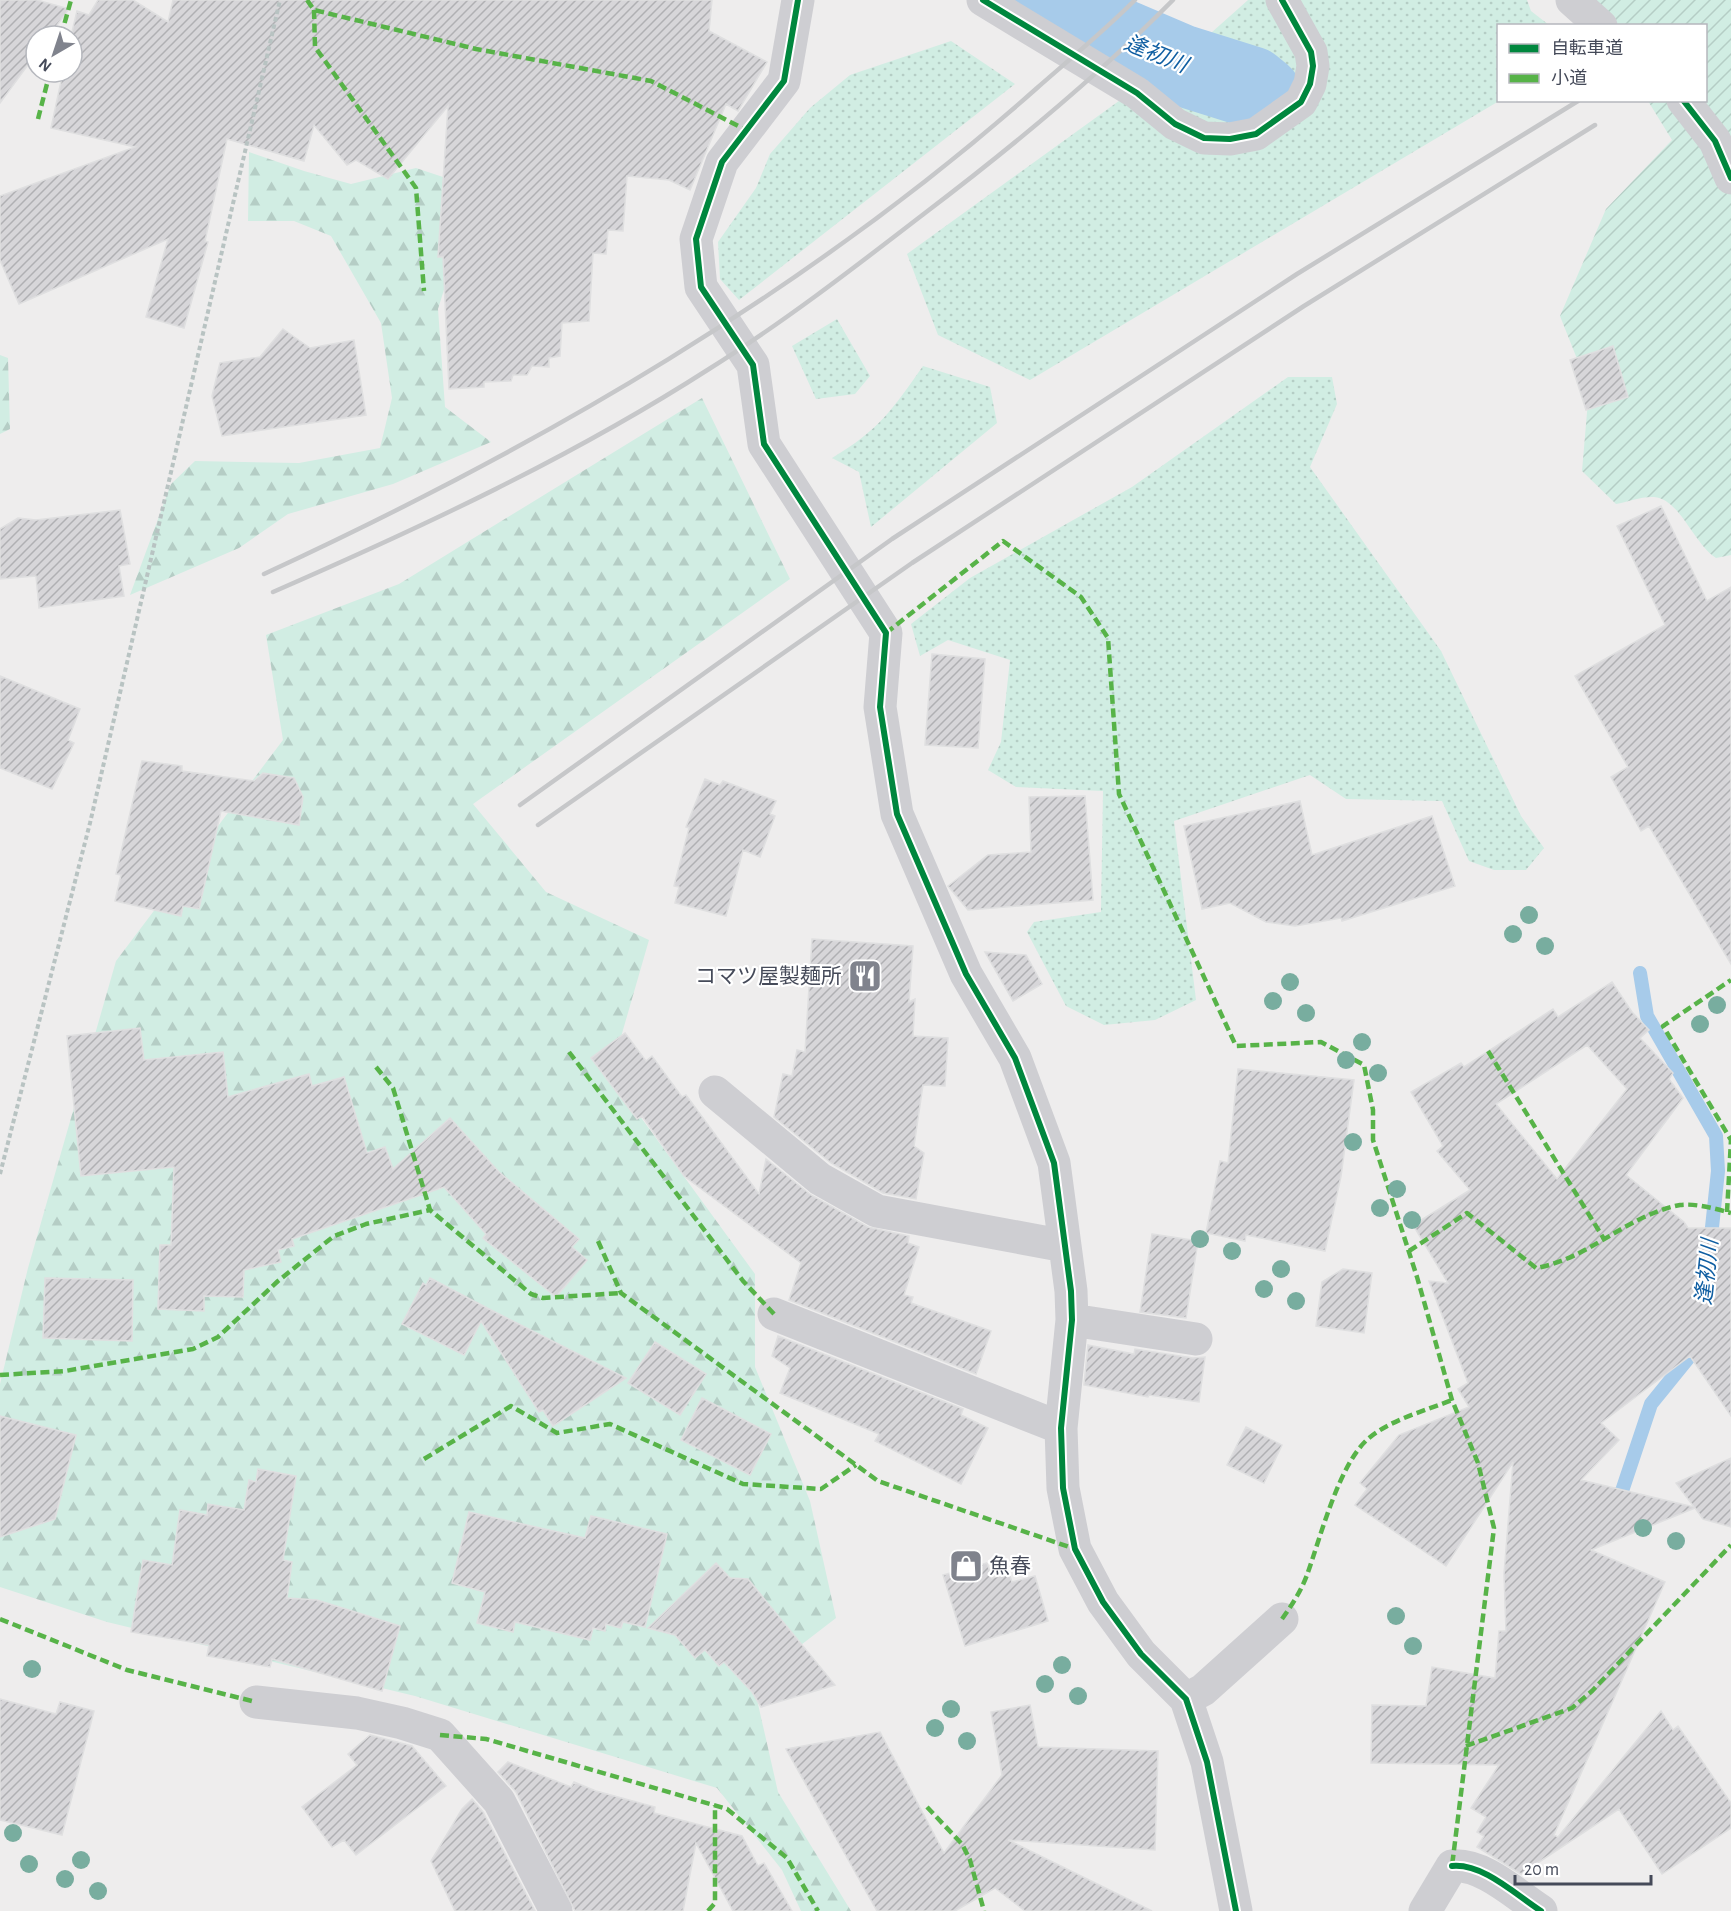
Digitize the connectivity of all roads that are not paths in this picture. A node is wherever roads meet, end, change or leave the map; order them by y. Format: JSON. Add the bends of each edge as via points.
{"nodes":[{"id":1,"x":798,"y":0,"type":"edge"},
{"id":2,"x":983,"y":0,"type":"edge"},
{"id":3,"x":1282,"y":0,"type":"edge"},
{"id":4,"x":1572,"y":0,"type":"edge"},
{"id":5,"x":1599,"y":24,"type":"edge"},
{"id":6,"x":1685,"y":102,"type":"edge"},
{"id":7,"x":1731,"y":178,"type":"edge"},
{"id":8,"x":715,"y":1092,"type":"dead end"},
{"id":9,"x":1065,"y":1246,"type":"junction"},
{"id":10,"x":774,"y":1314,"type":"dead end"},
{"id":11,"x":1072,"y":1320,"type":"junction"},
{"id":12,"x":1196,"y":1339,"type":"dead end"},
{"id":13,"x":1061,"y":1428,"type":"junction"},
{"id":14,"x":1282,"y":1619,"type":"dead end"},
{"id":15,"x":1186,"y":1699,"type":"junction"},
{"id":16,"x":256,"y":1702,"type":"dead end"},
{"id":17,"x":556,"y":1911,"type":"edge"},
{"id":18,"x":1236,"y":1911,"type":"edge"},
{"id":19,"x":1425,"y":1911,"type":"edge"},
{"id":20,"x":1541,"y":1911,"type":"edge"}],
"edges":[{"from":1,"to":9,"type":"street","via":[[784,81],[722,162],[696,239],[700,287],[753,364],[764,444],[886,633],[880,707],[897,814],[966,974],[1019,1068],[1054,1163]]},
{"from":2,"to":3,"type":"street","via":[[1137,93],[1175,124],[1204,138],[1230,139],[1256,134],[1301,102],[1310,84],[1311,52]]},
{"from":4,"to":5,"type":"street"},
{"from":6,"to":7,"type":"street","via":[[1716,141]]},
{"from":8,"to":9,"type":"street","via":[[820,1179],[878,1211]]},
{"from":9,"to":11,"type":"street"},
{"from":10,"to":13,"type":"street"},
{"from":11,"to":12,"type":"street"},
{"from":11,"to":13,"type":"street"},
{"from":13,"to":15,"type":"street","via":[[1063,1488],[1075,1549],[1103,1602],[1141,1654]]},
{"from":14,"to":15,"type":"street","via":[[1203,1690]]},
{"from":15,"to":18,"type":"street","via":[[1207,1762]]},
{"from":16,"to":17,"type":"street","via":[[357,1713],[440,1735],[499,1801]]},
{"from":19,"to":20,"type":"street","via":[[1452,1866],[1462,1865],[1475,1869]]}]}
